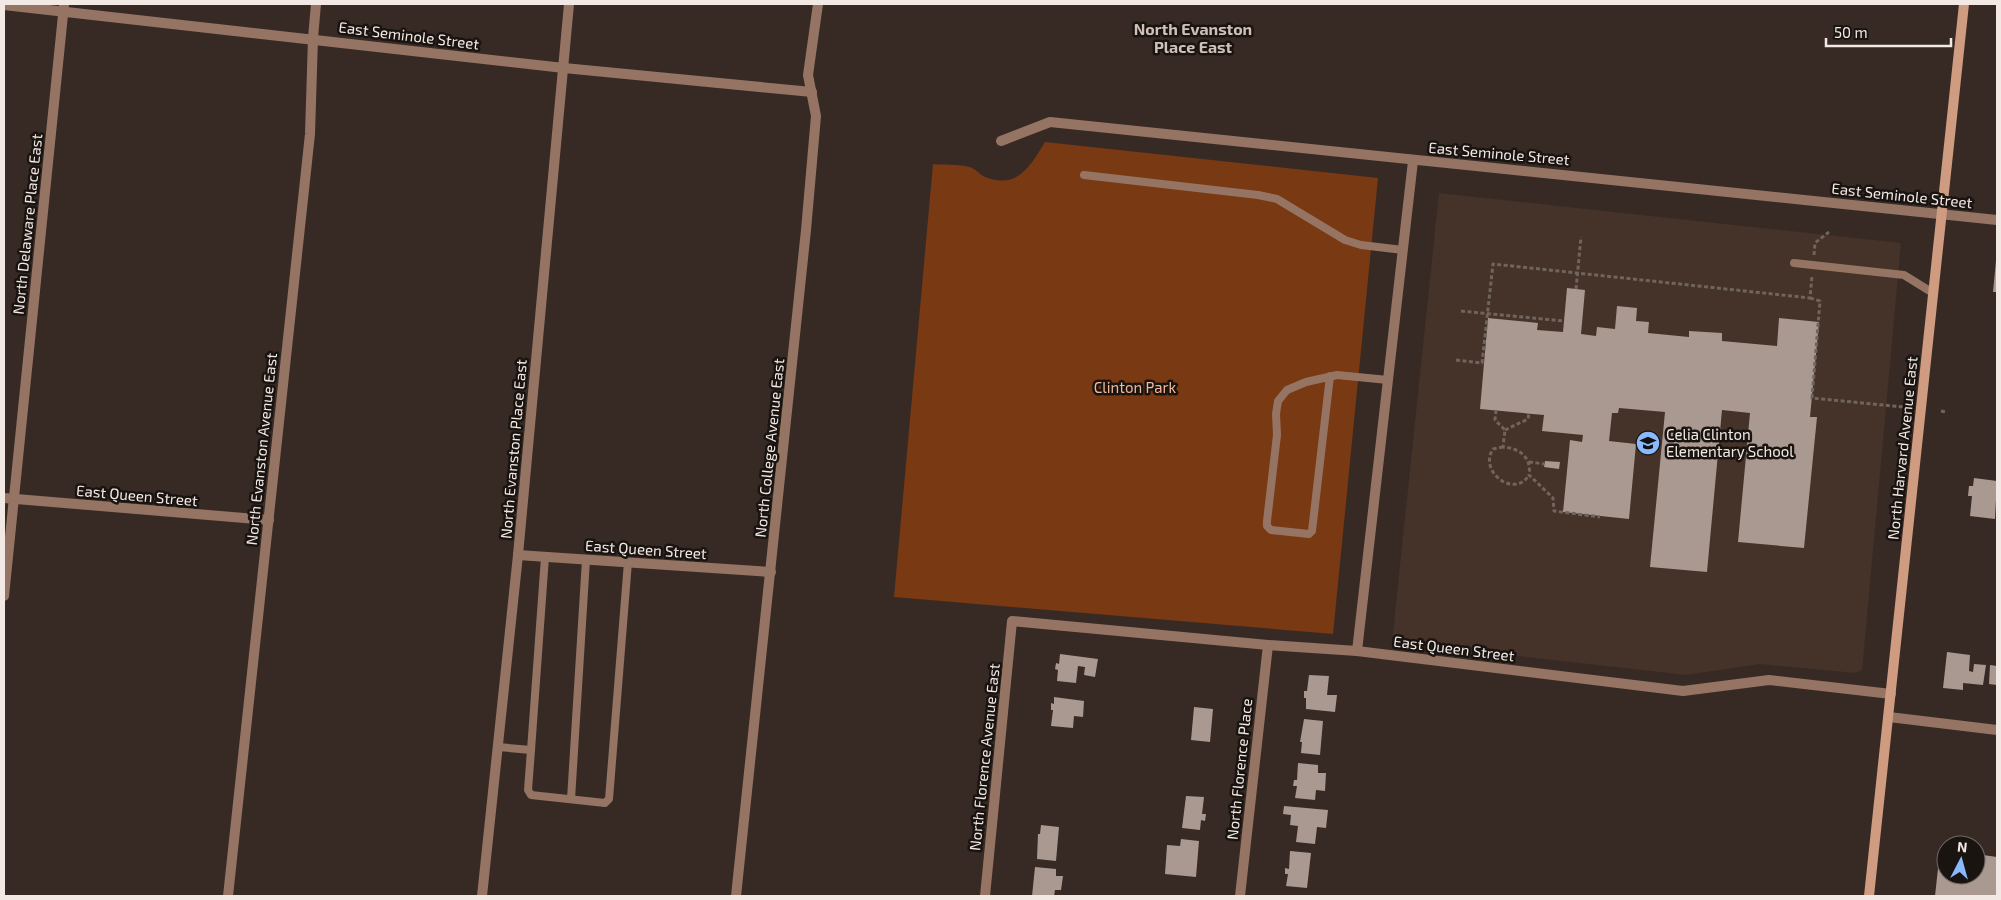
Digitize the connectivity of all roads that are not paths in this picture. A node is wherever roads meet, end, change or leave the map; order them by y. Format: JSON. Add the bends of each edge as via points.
{"nodes":[{"id":1,"x":316,"y":4,"type":"edge"},
{"id":2,"x":569,"y":4,"type":"edge"},
{"id":3,"x":818,"y":4,"type":"edge"},
{"id":4,"x":1964,"y":4,"type":"edge"},
{"id":5,"x":4,"y":5,"type":"edge"},
{"id":6,"x":64,"y":7,"type":"edge"},
{"id":7,"x":313,"y":38,"type":"junction"},
{"id":8,"x":564,"y":68,"type":"junction"},
{"id":9,"x":812,"y":92,"type":"junction"},
{"id":10,"x":1001,"y":141,"type":"dead end"},
{"id":11,"x":1414,"y":161,"type":"junction"},
{"id":12,"x":1084,"y":175,"type":"dead end"},
{"id":13,"x":1941,"y":214,"type":"junction"},
{"id":14,"x":1997,"y":220,"type":"edge"},
{"id":15,"x":1403,"y":250,"type":"junction"},
{"id":16,"x":1794,"y":263,"type":"dead end"},
{"id":17,"x":1933,"y":293,"type":"junction"},
{"id":18,"x":1330,"y":376,"type":"junction"},
{"id":19,"x":1388,"y":380,"type":"junction"},
{"id":20,"x":9,"y":499,"type":"edge"},
{"id":21,"x":269,"y":520,"type":"junction"},
{"id":22,"x":518,"y":555,"type":"junction"},
{"id":23,"x":545,"y":557,"type":"junction"},
{"id":24,"x":586,"y":560,"type":"junction"},
{"id":25,"x":628,"y":562,"type":"junction"},
{"id":26,"x":771,"y":572,"type":"junction"},
{"id":27,"x":4,"y":596,"type":"edge"},
{"id":28,"x":1012,"y":621,"type":"joint"},
{"id":29,"x":1268,"y":645,"type":"junction"},
{"id":30,"x":1357,"y":651,"type":"junction"},
{"id":31,"x":1891,"y":694,"type":"junction"},
{"id":32,"x":1889,"y":717,"type":"junction"},
{"id":33,"x":1997,"y":730,"type":"edge"},
{"id":34,"x":498,"y":747,"type":"junction"},
{"id":35,"x":531,"y":750,"type":"junction"},
{"id":36,"x":571,"y":799,"type":"junction"},
{"id":37,"x":228,"y":896,"type":"edge"},
{"id":38,"x":482,"y":896,"type":"edge"},
{"id":39,"x":736,"y":896,"type":"edge"},
{"id":40,"x":985,"y":896,"type":"edge"},
{"id":41,"x":1240,"y":896,"type":"edge"},
{"id":42,"x":1870,"y":896,"type":"edge"}],
"edges":[{"from":1,"to":7,"type":"street","name":"North Evanston Avenue East"},
{"from":2,"to":8,"type":"street","name":"North Evanston Place East"},
{"from":3,"to":9,"type":"street","name":"North College Avenue East","via":[[808,75]]},
{"from":4,"to":13,"type":"main road","name":"North Harvard Avenue East"},
{"from":5,"to":6,"type":"street","name":"East Seminole Street"},
{"from":6,"to":7,"type":"street","name":"East Seminole Street"},
{"from":6,"to":20,"type":"street","name":"North Delaware Place East"},
{"from":7,"to":8,"type":"street","name":"East Seminole Street"},
{"from":7,"to":21,"type":"street","name":"North Evanston Avenue East","via":[[310,134]]},
{"from":8,"to":9,"type":"street","name":"East Seminole Street"},
{"from":8,"to":22,"type":"street","name":"North Evanston Place East"},
{"from":9,"to":26,"type":"street","name":"North College Avenue East","via":[[816,116]]},
{"from":10,"to":11,"type":"street","name":"East Seminole Street","via":[[1050,122]]},
{"from":11,"to":13,"type":"street","name":"East Seminole Street"},
{"from":11,"to":15,"type":"street"},
{"from":12,"to":15,"type":"lane","via":[[1277,199],[1345,240]]},
{"from":13,"to":14,"type":"street","name":"East Seminole Street"},
{"from":13,"to":17,"type":"main road","name":"North Harvard Avenue East"},
{"from":15,"to":19,"type":"street"},
{"from":16,"to":17,"type":"lane","via":[[1904,275]]},
{"from":17,"to":31,"type":"main road","name":"North Harvard Avenue East"},
{"from":18,"to":18,"type":"lane","via":[[1287,390],[1278,401],[1278,435],[1267,521],[1271,530],[1312,532]]},
{"from":18,"to":19,"type":"lane"},
{"from":19,"to":30,"type":"street"},
{"from":20,"to":21,"type":"street","name":"East Queen Street"},
{"from":20,"to":27,"type":"street","name":"North Delaware Place East"},
{"from":21,"to":37,"type":"street","name":"North Evanston Avenue East"},
{"from":22,"to":23,"type":"street","name":"East Queen Street"},
{"from":22,"to":34,"type":"street","name":"North Evanston Place East"},
{"from":23,"to":24,"type":"street","name":"East Queen Street"},
{"from":23,"to":35,"type":"lane"},
{"from":24,"to":25,"type":"street","name":"East Queen Street"},
{"from":24,"to":36,"type":"lane"},
{"from":25,"to":26,"type":"street","name":"East Queen Street"},
{"from":25,"to":36,"type":"lane","via":[[609,799],[605,803]]},
{"from":26,"to":39,"type":"street","name":"North College Avenue East"},
{"from":28,"to":29,"type":"street","name":"East Queen Street"},
{"from":28,"to":40,"type":"street","name":"North Florence Avenue East"},
{"from":29,"to":30,"type":"street","name":"East Queen Street"},
{"from":29,"to":41,"type":"street","name":"North Florence Place"},
{"from":30,"to":31,"type":"street","name":"East Queen Street","via":[[1683,691],[1769,680]]},
{"from":31,"to":32,"type":"main road","name":"North Harvard Avenue East"},
{"from":32,"to":33,"type":"street"},
{"from":32,"to":42,"type":"main road","name":"North Harvard Avenue East"},
{"from":34,"to":35,"type":"lane"},
{"from":34,"to":38,"type":"street","name":"North Evanston Place East"},
{"from":35,"to":36,"type":"lane","via":[[528,790],[531,794]]}]}
